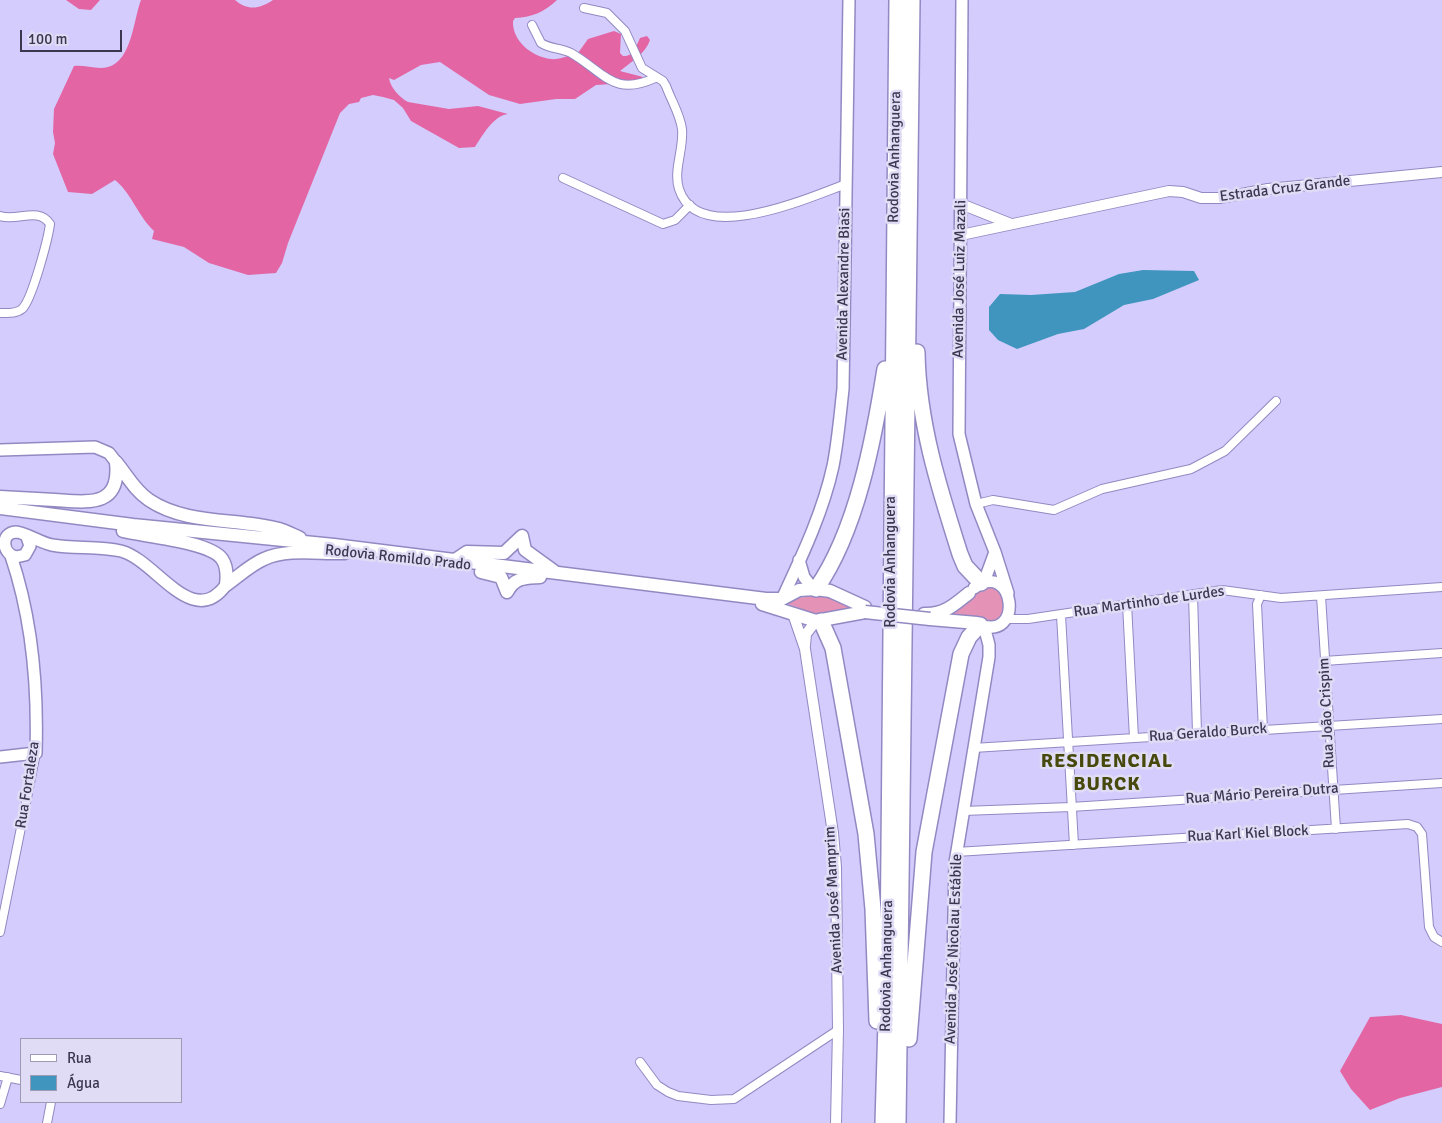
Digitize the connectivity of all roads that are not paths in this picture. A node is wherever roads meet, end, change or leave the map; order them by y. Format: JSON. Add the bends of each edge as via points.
{"nodes":[{"id":1,"x":849,"y":0,"type":"edge"},
{"id":2,"x":897,"y":0,"type":"edge"},
{"id":3,"x":912,"y":0,"type":"edge"},
{"id":4,"x":962,"y":0,"type":"edge"},
{"id":5,"x":584,"y":8,"type":"dead end"},
{"id":6,"x":532,"y":26,"type":"dead end"},
{"id":7,"x":655,"y":78,"type":"junction"},
{"id":8,"x":910,"y":119,"type":"junction"},
{"id":9,"x":1442,"y":172,"type":"edge"},
{"id":10,"x":563,"y":178,"type":"dead end"},
{"id":11,"x":846,"y":184,"type":"junction"},
{"id":12,"x":961,"y":204,"type":"junction"},
{"id":13,"x":690,"y":205,"type":"junction"},
{"id":14,"x":0,"y":216,"type":"edge"},
{"id":15,"x":1012,"y":225,"type":"junction"},
{"id":16,"x":961,"y":235,"type":"junction"},
{"id":17,"x":0,"y":313,"type":"edge"},
{"id":18,"x":893,"y":321,"type":"junction"},
{"id":19,"x":1276,"y":401,"type":"dead end"},
{"id":20,"x":0,"y":450,"type":"edge"},
{"id":21,"x":116,"y":462,"type":"junction"},
{"id":22,"x":0,"y":497,"type":"edge"},
{"id":23,"x":976,"y":504,"type":"junction"},
{"id":24,"x":0,"y":508,"type":"edge"},
{"id":25,"x":0,"y":514,"type":"edge"},
{"id":26,"x":104,"y":526,"type":"junction"},
{"id":27,"x":27,"y":537,"type":"junction"},
{"id":28,"x":2,"y":543,"type":"edge"},
{"id":29,"x":315,"y":544,"type":"junction"},
{"id":30,"x":51,"y":545,"type":"junction"},
{"id":31,"x":995,"y":552,"type":"junction"},
{"id":32,"x":348,"y":553,"type":"junction"},
{"id":33,"x":26,"y":554,"type":"junction"},
{"id":34,"x":6,"y":555,"type":"edge"},
{"id":35,"x":799,"y":560,"type":"junction"},
{"id":36,"x":455,"y":562,"type":"junction"},
{"id":37,"x":553,"y":573,"type":"junction"},
{"id":38,"x":18,"y":578,"type":"junction"},
{"id":39,"x":226,"y":585,"type":"junction"},
{"id":40,"x":978,"y":586,"type":"junction"},
{"id":41,"x":1442,"y":587,"type":"edge"},
{"id":42,"x":815,"y":589,"type":"junction"},
{"id":43,"x":1008,"y":593,"type":"junction"},
{"id":44,"x":1193,"y":594,"type":"junction"},
{"id":45,"x":1261,"y":596,"type":"junction"},
{"id":46,"x":1321,"y":596,"type":"junction"},
{"id":47,"x":782,"y":599,"type":"junction"},
{"id":48,"x":1127,"y":604,"type":"junction"},
{"id":49,"x":865,"y":610,"type":"junction"},
{"id":50,"x":793,"y":614,"type":"junction"},
{"id":51,"x":1061,"y":615,"type":"junction"},
{"id":52,"x":927,"y":616,"type":"junction"},
{"id":53,"x":818,"y":621,"type":"junction"},
{"id":54,"x":1003,"y":621,"type":"junction"},
{"id":55,"x":980,"y":625,"type":"junction"},
{"id":56,"x":805,"y":649,"type":"junction"},
{"id":57,"x":1442,"y":653,"type":"edge"},
{"id":58,"x":989,"y":657,"type":"junction"},
{"id":59,"x":1324,"y":661,"type":"junction"},
{"id":60,"x":1442,"y":719,"type":"edge"},
{"id":61,"x":1328,"y":725,"type":"junction"},
{"id":62,"x":1263,"y":730,"type":"junction"},
{"id":63,"x":1197,"y":733,"type":"junction"},
{"id":64,"x":1134,"y":738,"type":"junction"},
{"id":65,"x":1066,"y":741,"type":"junction"},
{"id":66,"x":973,"y":748,"type":"junction"},
{"id":67,"x":36,"y":753,"type":"junction"},
{"id":68,"x":0,"y":757,"type":"edge"},
{"id":69,"x":1442,"y":783,"type":"edge"},
{"id":70,"x":1332,"y":790,"type":"junction"},
{"id":71,"x":1071,"y":807,"type":"junction"},
{"id":72,"x":963,"y":811,"type":"junction"},
{"id":73,"x":1336,"y":829,"type":"junction"},
{"id":74,"x":1074,"y":845,"type":"junction"},
{"id":75,"x":956,"y":852,"type":"junction"},
{"id":76,"x":0,"y":932,"type":"edge"},
{"id":77,"x":1442,"y":942,"type":"edge"},
{"id":78,"x":838,"y":1030,"type":"junction"},
{"id":79,"x":640,"y":1062,"type":"dead end"},
{"id":80,"x":4,"y":1077,"type":"edge"},
{"id":81,"x":20,"y":1080,"type":"edge"},
{"id":82,"x":52,"y":1103,"type":"edge"},
{"id":83,"x":0,"y":1104,"type":"edge"},
{"id":84,"x":47,"y":1123,"type":"edge"},
{"id":85,"x":836,"y":1123,"type":"edge"},
{"id":86,"x":882,"y":1123,"type":"edge"},
{"id":87,"x":899,"y":1123,"type":"edge"},
{"id":88,"x":950,"y":1123,"type":"edge"}],
"edges":[{"from":1,"to":11,"type":"main road","name":"Avenida Alexandre Biasi"},
{"from":2,"to":18,"type":"highway","name":"Rodovia Anhanguera"},
{"from":3,"to":8,"type":"highway","name":"Rodovia Anhanguera"},
{"from":4,"to":12,"type":"main road","name":"Avenida José Luiz Mazali"},
{"from":5,"to":7,"type":"street","via":[[607,13],[625,31],[642,68]]},
{"from":6,"to":7,"type":"street","via":[[540,43],[568,51],[616,83],[639,85]]},
{"from":7,"to":13,"type":"street","via":[[663,81],[678,114],[682,146],[677,179],[682,196]]},
{"from":8,"to":40,"type":"highway","via":[[919,210],[917,368],[924,420],[930,457],[960,554]]},
{"from":8,"to":87,"type":"highway","name":"Rodovia Anhanguera"},
{"from":9,"to":15,"type":"street","name":"Estrada Cruz Grande","via":[[1268,189],[1220,198],[1201,198],[1169,191]]},
{"from":10,"to":13,"type":"street","via":[[663,224],[676,220]]},
{"from":11,"to":13,"type":"street","via":[[758,214],[714,216]]},
{"from":11,"to":35,"type":"main road","name":"Avenida Alexandre Biasi","via":[[843,389],[839,428],[833,467],[809,542]]},
{"from":12,"to":15,"type":"street"},
{"from":12,"to":16,"type":"main road","name":"Avenida José Luiz Mazali"},
{"from":14,"to":17,"type":"street","via":[[39,214],[50,224],[24,308]]},
{"from":15,"to":16,"type":"street","name":"Estrada Cruz Grande"},
{"from":16,"to":23,"type":"main road","name":"Avenida José Luiz Mazali","via":[[959,434]]},
{"from":18,"to":42,"type":"highway","via":[[874,429],[849,523],[837,557]]},
{"from":18,"to":86,"type":"highway","name":"Rodovia Anhanguera","via":[[888,955]]},
{"from":19,"to":23,"type":"street","via":[[1224,451],[1191,469],[1102,489],[1054,510],[993,500]]},
{"from":20,"to":21,"type":"main road","via":[[95,447],[109,453]]},
{"from":21,"to":22,"type":"main road","via":[[113,488],[108,495],[92,503]]},
{"from":21,"to":29,"type":"main road","via":[[141,493],[161,507],[278,529]]},
{"from":23,"to":31,"type":"main road","name":"Avenida José Luiz Mazali"},
{"from":24,"to":29,"type":"main road","name":"Rodovia Romildo Prado"},
{"from":25,"to":26,"type":"main road","name":"Rodovia Romildo Prado"},
{"from":26,"to":32,"type":"main road","name":"Rodovia Romildo Prado"},
{"from":26,"to":39,"type":"main road","via":[[212,551],[223,559]]},
{"from":27,"to":28,"type":"main road","via":[[14,532]]},
{"from":27,"to":30,"type":"main road"},
{"from":27,"to":33,"type":"main road","via":[[30,546]]},
{"from":28,"to":34,"type":"main road"},
{"from":29,"to":36,"type":"main road","name":"Rodovia Romildo Prado"},
{"from":30,"to":33,"type":"main road"},
{"from":30,"to":39,"type":"main road","via":[[121,551],[139,559],[181,594],[196,601],[215,597]]},
{"from":31,"to":40,"type":"main road"},
{"from":31,"to":43,"type":"main road","name":"Avenida José Luiz Mazali"},
{"from":32,"to":36,"type":"main road","name":"Rodovia Romildo Prado"},
{"from":32,"to":39,"type":"main road","via":[[284,553],[249,567]]},
{"from":33,"to":34,"type":"main road"},
{"from":33,"to":38,"type":"main road","name":"Rua Fortaleza"},
{"from":34,"to":38,"type":"main road","name":"Rua Fortaleza"},
{"from":35,"to":42,"type":"main road","via":[[804,577]]},
{"from":35,"to":47,"type":"main road","name":"Avenida Alexandre Biasi"},
{"from":36,"to":37,"type":"main road","name":"Rodovia Romildo Prado"},
{"from":36,"to":37,"type":"main road","via":[[501,577],[507,592],[519,579]]},
{"from":36,"to":37,"type":"main road","via":[[467,552],[504,553],[522,536],[525,550]]},
{"from":37,"to":47,"type":"main road","name":"Rodovia Romildo Prado"},
{"from":37,"to":50,"type":"main road","name":"Rodovia Romildo Prado","via":[[766,604]]},
{"from":38,"to":67,"type":"main road","name":"Rua Fortaleza","via":[[35,683]]},
{"from":40,"to":43,"type":"main road","via":[[997,584]]},
{"from":40,"to":52,"type":"main road","via":[[948,610]]},
{"from":41,"to":46,"type":"street","name":"Rua Martinho de Lurdes"},
{"from":42,"to":47,"type":"main road","via":[[799,590]]},
{"from":42,"to":49,"type":"main road","via":[[830,591]]},
{"from":43,"to":54,"type":"main road","name":"Avenida José Nicolau Estábile","via":[[1010,611]]},
{"from":44,"to":45,"type":"street","name":"Rua Martinho de Lurdes","via":[[1235,590]]},
{"from":44,"to":48,"type":"street","name":"Rua Martinho de Lurdes"},
{"from":44,"to":63,"type":"street"},
{"from":45,"to":46,"type":"street","name":"Rua Martinho de Lurdes"},
{"from":45,"to":62,"type":"street","via":[[1256,604]]},
{"from":46,"to":59,"type":"street","name":"Rua João Crispim"},
{"from":48,"to":51,"type":"street","name":"Rua Martinho de Lurdes"},
{"from":48,"to":64,"type":"street"},
{"from":49,"to":52,"type":"main road"},
{"from":49,"to":53,"type":"main road"},
{"from":50,"to":53,"type":"main road","name":"Rodovia Romildo Prado"},
{"from":50,"to":56,"type":"street","name":"Avenida José Mamprim"},
{"from":51,"to":54,"type":"street","name":"Rua Martinho de Lurdes"},
{"from":51,"to":65,"type":"street"},
{"from":52,"to":55,"type":"main road"},
{"from":53,"to":56,"type":"street","name":"Avenida José Mamprim","via":[[806,634]]},
{"from":53,"to":86,"type":"highway","via":[[834,648],[866,834],[873,909]]},
{"from":54,"to":55,"type":"main road"},
{"from":54,"to":58,"type":"main road","name":"Avenida José Nicolau Estábile"},
{"from":55,"to":58,"type":"main road","name":"Avenida José Nicolau Estábile","via":[[989,645]]},
{"from":55,"to":87,"type":"highway","via":[[969,637],[961,654],[924,852]]},
{"from":56,"to":78,"type":"street","name":"Avenida José Mamprim","via":[[834,841]]},
{"from":57,"to":59,"type":"street"},
{"from":58,"to":66,"type":"main road","name":"Avenida José Nicolau Estábile"},
{"from":59,"to":61,"type":"street","name":"Rua João Crispim"},
{"from":60,"to":61,"type":"street","name":"Rua Geraldo Burck"},
{"from":61,"to":62,"type":"street","name":"Rua Geraldo Burck"},
{"from":61,"to":70,"type":"street","name":"Rua João Crispim"},
{"from":62,"to":63,"type":"street","name":"Rua Geraldo Burck"},
{"from":63,"to":64,"type":"street","name":"Rua Geraldo Burck"},
{"from":64,"to":65,"type":"street","name":"Rua Geraldo Burck"},
{"from":65,"to":66,"type":"street","name":"Rua Geraldo Burck"},
{"from":65,"to":71,"type":"street"},
{"from":66,"to":72,"type":"main road","name":"Avenida José Nicolau Estábile"},
{"from":67,"to":68,"type":"main road"},
{"from":67,"to":76,"type":"street","name":"Rua Fortaleza"},
{"from":69,"to":70,"type":"street","name":"Rua Mário Pereira Dutra"},
{"from":70,"to":71,"type":"street","name":"Rua Mário Pereira Dutra"},
{"from":70,"to":73,"type":"street","name":"Rua João Crispim"},
{"from":71,"to":72,"type":"street","name":"Rua Mário Pereira Dutra"},
{"from":71,"to":74,"type":"street"},
{"from":72,"to":75,"type":"main road","name":"Avenida José Nicolau Estábile"},
{"from":73,"to":74,"type":"street","name":"Rua Karl Kiel Block"},
{"from":73,"to":77,"type":"street","name":"Rua Karl Kiel Block","via":[[1401,823],[1420,830],[1431,934]]},
{"from":74,"to":75,"type":"street","name":"Rua Karl Kiel Block"},
{"from":75,"to":88,"type":"main road","name":"Avenida José Nicolau Estábile"},
{"from":78,"to":79,"type":"street","via":[[734,1099],[678,1096],[657,1085]]},
{"from":78,"to":85,"type":"street","name":"Avenida José Mamprim"},
{"from":80,"to":81,"type":"street"},
{"from":80,"to":83,"type":"street"},
{"from":82,"to":84,"type":"street"}]}
